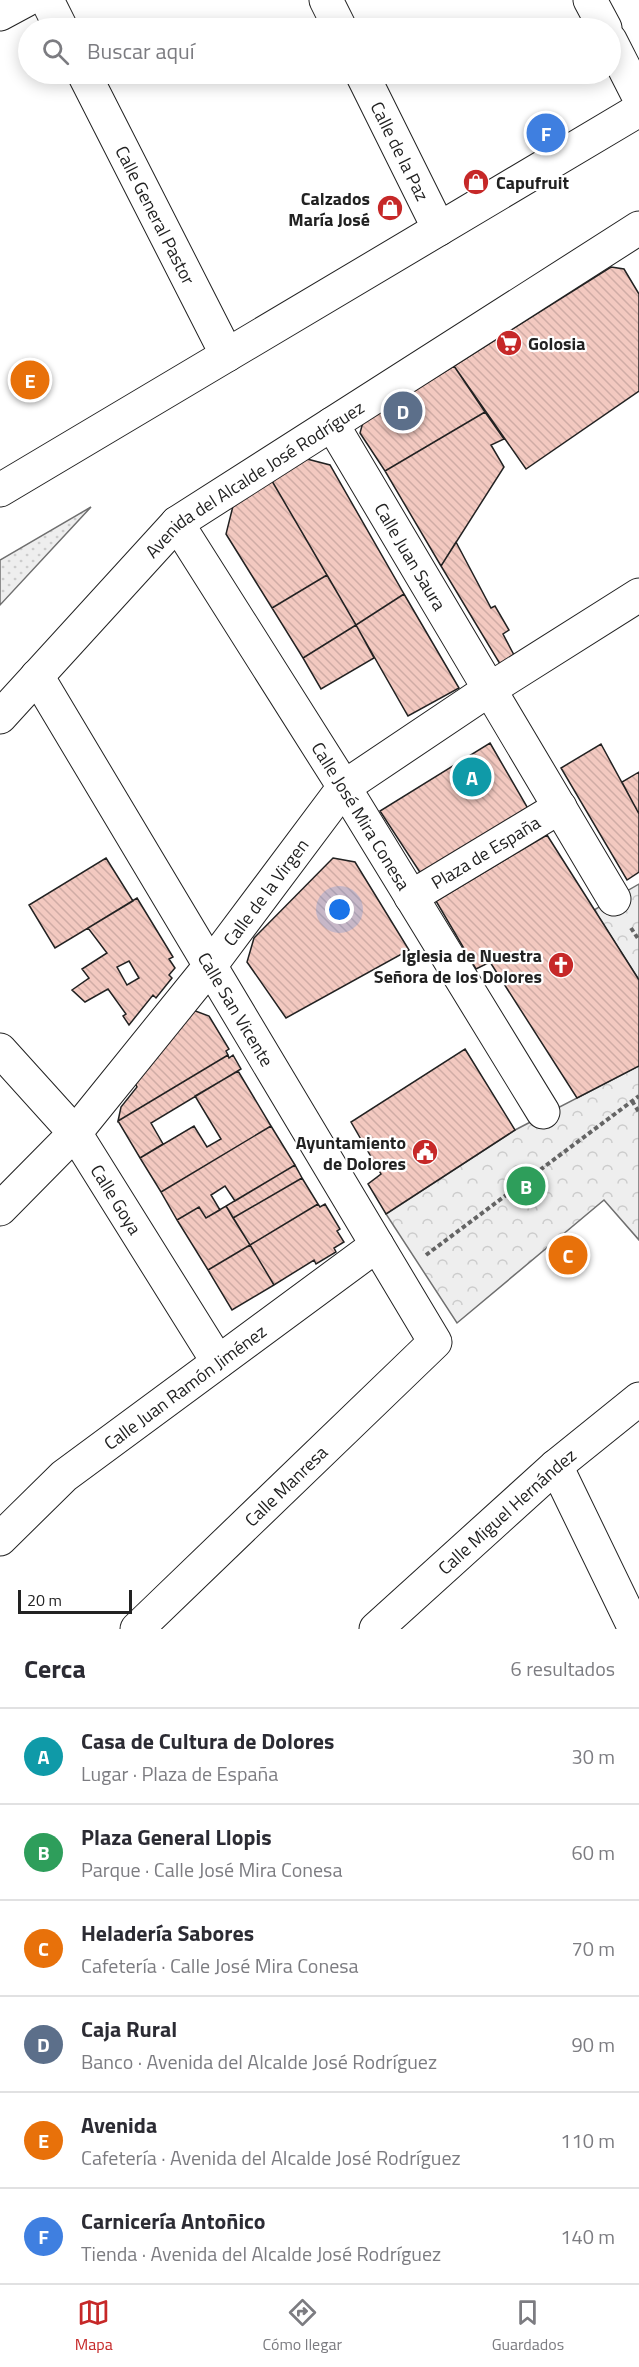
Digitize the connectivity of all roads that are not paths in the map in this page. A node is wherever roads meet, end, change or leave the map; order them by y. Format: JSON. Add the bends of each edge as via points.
{"nodes":[{"id":1,"x":26,"y":0,"type":"edge"},
{"id":2,"x":47,"y":0,"type":"edge"},
{"id":3,"x":326,"y":0,"type":"edge"},
{"id":4,"x":590,"y":0,"type":"edge"},
{"id":5,"x":0,"y":14,"type":"edge"},
{"id":6,"x":56,"y":18,"type":"edge"},
{"id":7,"x":335,"y":18,"type":"edge"},
{"id":8,"x":599,"y":18,"type":"edge"},
{"id":9,"x":621,"y":62,"type":"edge"},
{"id":10,"x":89,"y":84,"type":"edge"},
{"id":11,"x":367,"y":84,"type":"edge"},
{"id":12,"x":639,"y":97,"type":"edge"},
{"id":13,"x":639,"y":110,"type":"edge"},
{"id":14,"x":439,"y":229,"type":"junction"},
{"id":15,"x":634,"y":241,"type":"edge"},
{"id":16,"x":227,"y":355,"type":"junction"},
{"id":17,"x":332,"y":424,"type":"junction"},
{"id":18,"x":2,"y":484,"type":"edge"},
{"id":19,"x":177,"y":523,"type":"junction"},
{"id":20,"x":639,"y":595,"type":"edge"},
{"id":21,"x":37,"y":676,"type":"junction"},
{"id":22,"x":490,"y":689,"type":"junction"},
{"id":23,"x":0,"y":717,"type":"edge"},
{"id":24,"x":344,"y":787,"type":"junction"},
{"id":25,"x":560,"y":807,"type":"junction"},
{"id":26,"x":411,"y":897,"type":"junction"},
{"id":27,"x":614,"y":899,"type":"dead end"},
{"id":28,"x":210,"y":966,"type":"junction"},
{"id":29,"x":0,"y":1050,"type":"edge"},
{"id":30,"x":543,"y":1112,"type":"dead end"},
{"id":31,"x":75,"y":1133,"type":"junction"},
{"id":32,"x":0,"y":1209,"type":"edge"},
{"id":33,"x":377,"y":1245,"type":"junction"},
{"id":34,"x":435,"y":1342,"type":"joint"},
{"id":35,"x":218,"y":1362,"type":"junction"},
{"id":36,"x":639,"y":1399,"type":"edge"},
{"id":37,"x":556,"y":1466,"type":"junction"},
{"id":38,"x":0,"y":1539,"type":"edge"},
{"id":39,"x":137,"y":1629,"type":"edge"},
{"id":40,"x":376,"y":1629,"type":"edge"},
{"id":41,"x":635,"y":1629,"type":"edge"}],
"edges":[{"from":1,"to":5,"type":"street"},
{"from":2,"to":6,"type":"street"},
{"from":3,"to":7,"type":"street"},
{"from":4,"to":8,"type":"street"},
{"from":9,"to":12,"type":"street"},
{"from":10,"to":16,"type":"street","name":"Calle General Pastor"},
{"from":11,"to":14,"type":"street","name":"Calle de la Paz"},
{"from":13,"to":14,"type":"street"},
{"from":14,"to":16,"type":"street"},
{"from":15,"to":17,"type":"street","name":"Avenida del Alcalde José Rodríguez"},
{"from":16,"to":18,"type":"street"},
{"from":17,"to":19,"type":"street","name":"Avenida del Alcalde José Rodríguez"},
{"from":17,"to":22,"type":"street","name":"Calle Juan Saura"},
{"from":19,"to":21,"type":"street","name":"Avenida del Alcalde José Rodríguez"},
{"from":19,"to":24,"type":"street","name":"Calle José Mira Conesa"},
{"from":20,"to":22,"type":"street","name":"Calle de la Virgen"},
{"from":21,"to":23,"type":"street","name":"Avenida del Alcalde José Rodríguez"},
{"from":21,"to":28,"type":"street","name":"Calle San Vicente"},
{"from":22,"to":24,"type":"street","name":"Calle de la Virgen"},
{"from":22,"to":25,"type":"street","name":"Plaza de España"},
{"from":24,"to":26,"type":"street","name":"Calle José Mira Conesa"},
{"from":24,"to":28,"type":"street","name":"Calle de la Virgen"},
{"from":25,"to":26,"type":"street","name":"Plaza de España"},
{"from":25,"to":27,"type":"street","name":"Plaza de España"},
{"from":26,"to":30,"type":"street","name":"Calle José Mira Conesa"},
{"from":28,"to":31,"type":"street","name":"Calle de la Virgen"},
{"from":28,"to":33,"type":"street","name":"Calle San Vicente"},
{"from":29,"to":31,"type":"street","name":"Calle Goya"},
{"from":31,"to":32,"type":"street","name":"Calle de la Virgen"},
{"from":31,"to":35,"type":"street","name":"Calle Goya"},
{"from":33,"to":34,"type":"street","name":"Calle San Vicente"},
{"from":33,"to":35,"type":"street","name":"Calle Juan Ramón Jiménez"},
{"from":34,"to":39,"type":"street","name":"Calle Manresa"},
{"from":35,"to":38,"type":"street","name":"Calle Juan Ramón Jiménez","via":[[64,1476]]},
{"from":36,"to":37,"type":"street","name":"Calle Miguel Hernández"},
{"from":37,"to":40,"type":"street","name":"Calle Miguel Hernández"},
{"from":37,"to":41,"type":"street"}]}
